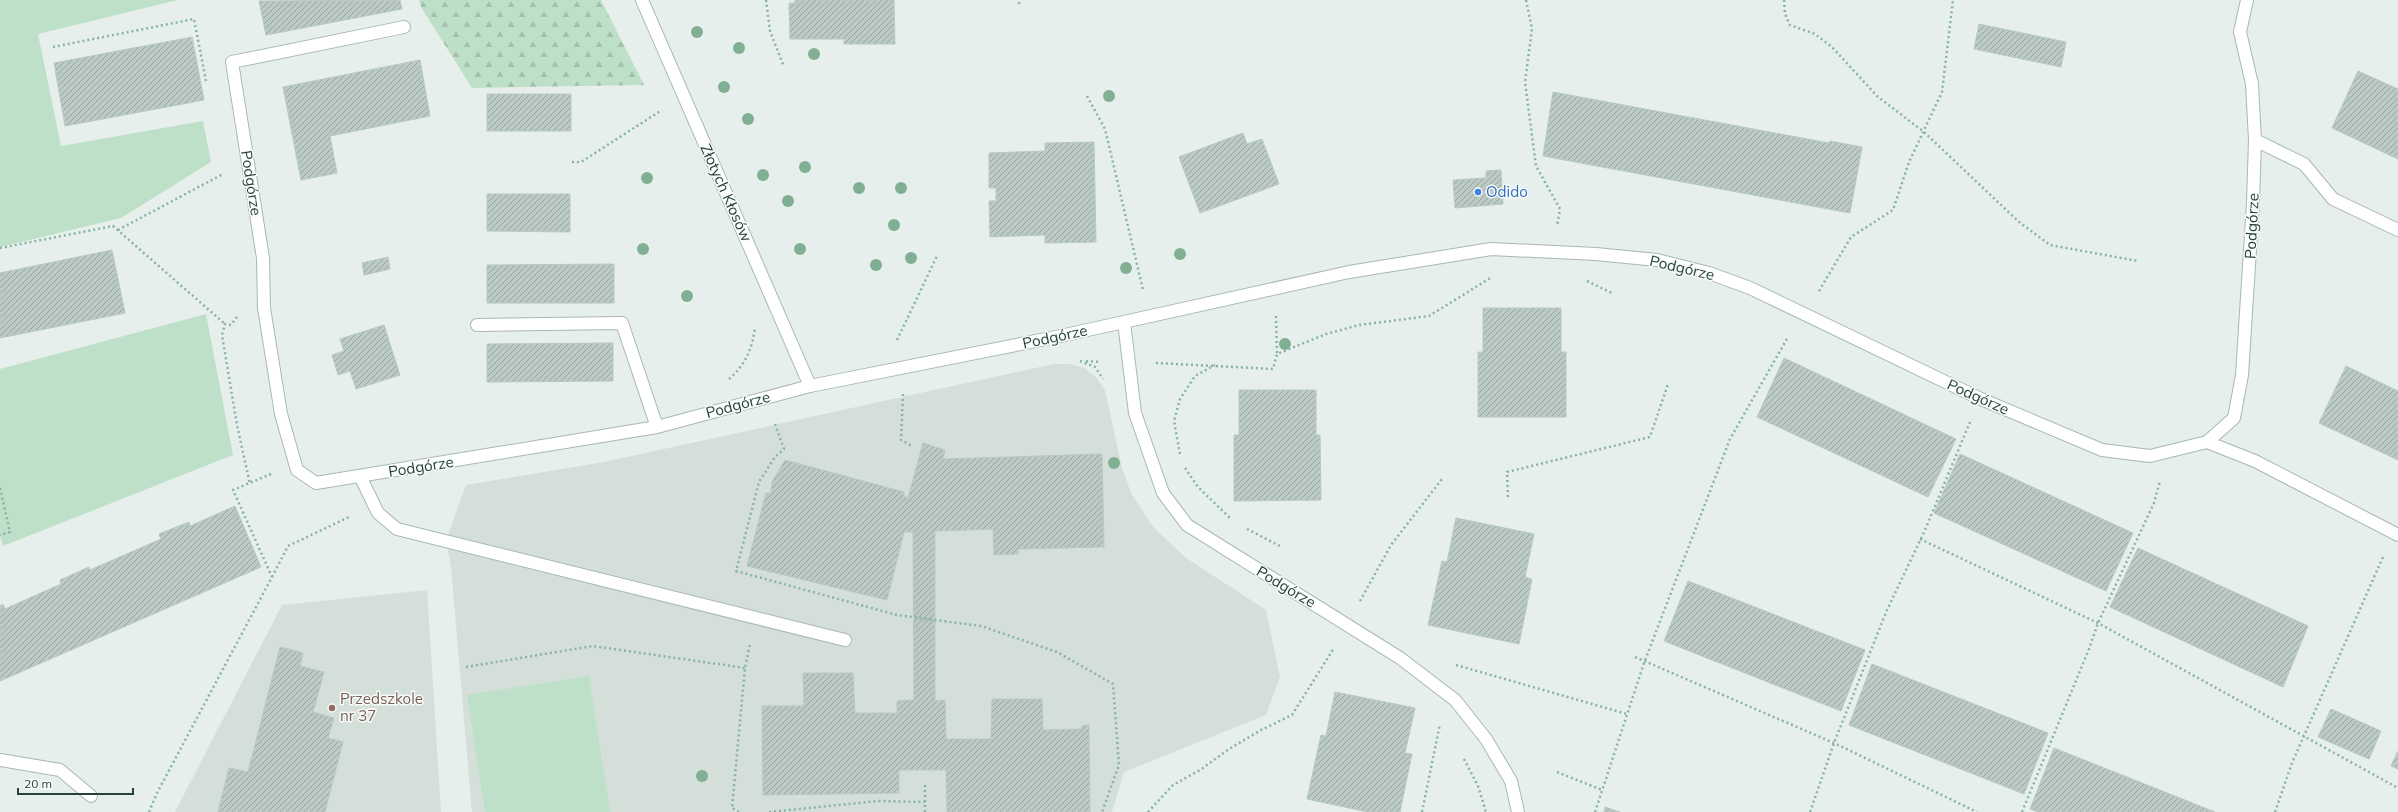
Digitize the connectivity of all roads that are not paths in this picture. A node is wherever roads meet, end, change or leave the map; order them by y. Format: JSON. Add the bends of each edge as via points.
{"nodes":[{"id":1,"x":642,"y":0,"type":"edge"},
{"id":2,"x":2246,"y":0,"type":"edge"},
{"id":3,"x":404,"y":27,"type":"dead end"},
{"id":4,"x":2255,"y":140,"type":"junction"},
{"id":5,"x":2398,"y":230,"type":"edge"},
{"id":6,"x":1124,"y":322,"type":"junction"},
{"id":7,"x":477,"y":325,"type":"dead end"},
{"id":8,"x":810,"y":386,"type":"junction"},
{"id":9,"x":657,"y":427,"type":"junction"},
{"id":10,"x":2207,"y":442,"type":"junction"},
{"id":11,"x":360,"y":476,"type":"junction"},
{"id":12,"x":2398,"y":535,"type":"edge"},
{"id":13,"x":845,"y":640,"type":"dead end"},
{"id":14,"x":0,"y":760,"type":"edge"},
{"id":15,"x":92,"y":796,"type":"dead end"},
{"id":16,"x":1518,"y":812,"type":"edge"}],
"edges":[{"from":1,"to":8,"type":"street","name":"Złotych Kłosów"},
{"from":2,"to":4,"type":"street","name":"Podgórze","via":[[2240,32],[2252,84]]},
{"from":3,"to":11,"type":"street","name":"Podgórze","via":[[232,62],[263,258],[264,308],[281,414],[297,470],[316,483]]},
{"from":4,"to":5,"type":"street","via":[[2304,164],[2333,199]]},
{"from":4,"to":10,"type":"street","name":"Podgórze","via":[[2242,375],[2234,418]]},
{"from":6,"to":8,"type":"street","name":"Podgórze"},
{"from":6,"to":10,"type":"street","name":"Podgórze","via":[[1349,272],[1491,249],[1657,260],[1709,273],[1750,288],[1981,399],[2102,450],[2150,456]]},
{"from":6,"to":16,"type":"street","name":"Podgórze","via":[[1135,413],[1164,493],[1187,525],[1400,658],[1455,700],[1486,739],[1511,781]]},
{"from":7,"to":9,"type":"street","via":[[622,322]]},
{"from":8,"to":9,"type":"street","name":"Podgórze"},
{"from":9,"to":11,"type":"street","name":"Podgórze"},
{"from":10,"to":12,"type":"street","via":[[2255,460]]},
{"from":11,"to":13,"type":"street","via":[[378,513],[397,529]]},
{"from":14,"to":15,"type":"street","via":[[60,770]]}]}
